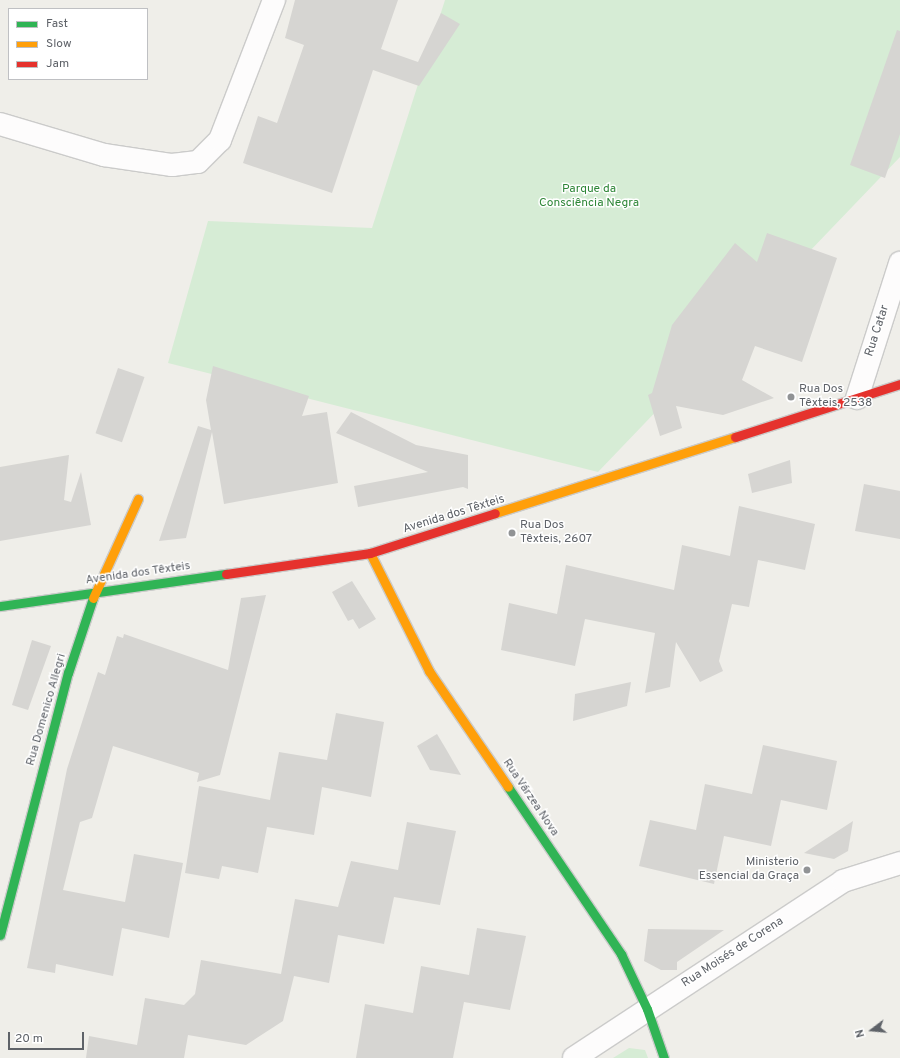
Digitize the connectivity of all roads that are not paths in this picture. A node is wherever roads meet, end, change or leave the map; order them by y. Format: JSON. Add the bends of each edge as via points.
{"nodes":[{"id":1,"x":274,"y":0,"type":"edge"},
{"id":2,"x":0,"y":124,"type":"edge"},
{"id":3,"x":900,"y":263,"type":"edge"},
{"id":4,"x":900,"y":384,"type":"edge"},
{"id":5,"x":857,"y":398,"type":"junction"},
{"id":6,"x":138,"y":499,"type":"dead end"},
{"id":7,"x":370,"y":553,"type":"junction"},
{"id":8,"x":95,"y":592,"type":"junction"},
{"id":9,"x":0,"y":606,"type":"edge"},
{"id":10,"x":900,"y":863,"type":"edge"},
{"id":11,"x":1,"y":924,"type":"edge"},
{"id":12,"x":647,"y":1009,"type":"junction"},
{"id":13,"x":574,"y":1058,"type":"edge"},
{"id":14,"x":664,"y":1058,"type":"edge"}],
"edges":[{"from":1,"to":2,"type":"street","via":[[220,140],[198,162],[172,165],[104,155]]},
{"from":3,"to":5,"type":"street","name":"Rua Catar"},
{"from":4,"to":5,"type":"street","name":"Avenida dos Têxteis"},
{"from":5,"to":7,"type":"street","name":"Avenida dos Têxteis"},
{"from":6,"to":8,"type":"street","name":"Rua Domenico Allegri"},
{"from":7,"to":8,"type":"street","name":"Avenida dos Têxteis"},
{"from":7,"to":12,"type":"street","name":"Rua Várzea Nova","via":[[429,671],[621,954]]},
{"from":8,"to":9,"type":"street","name":"Avenida dos Têxteis"},
{"from":8,"to":11,"type":"street","name":"Rua Domenico Allegri","via":[[68,672]]},
{"from":10,"to":12,"type":"street","name":"Rua Moisés de Corena","via":[[843,881]]},
{"from":12,"to":13,"type":"street","name":"Rua Moisés de Corena"},
{"from":12,"to":14,"type":"street","name":"Rua Várzea Nova"}]}
